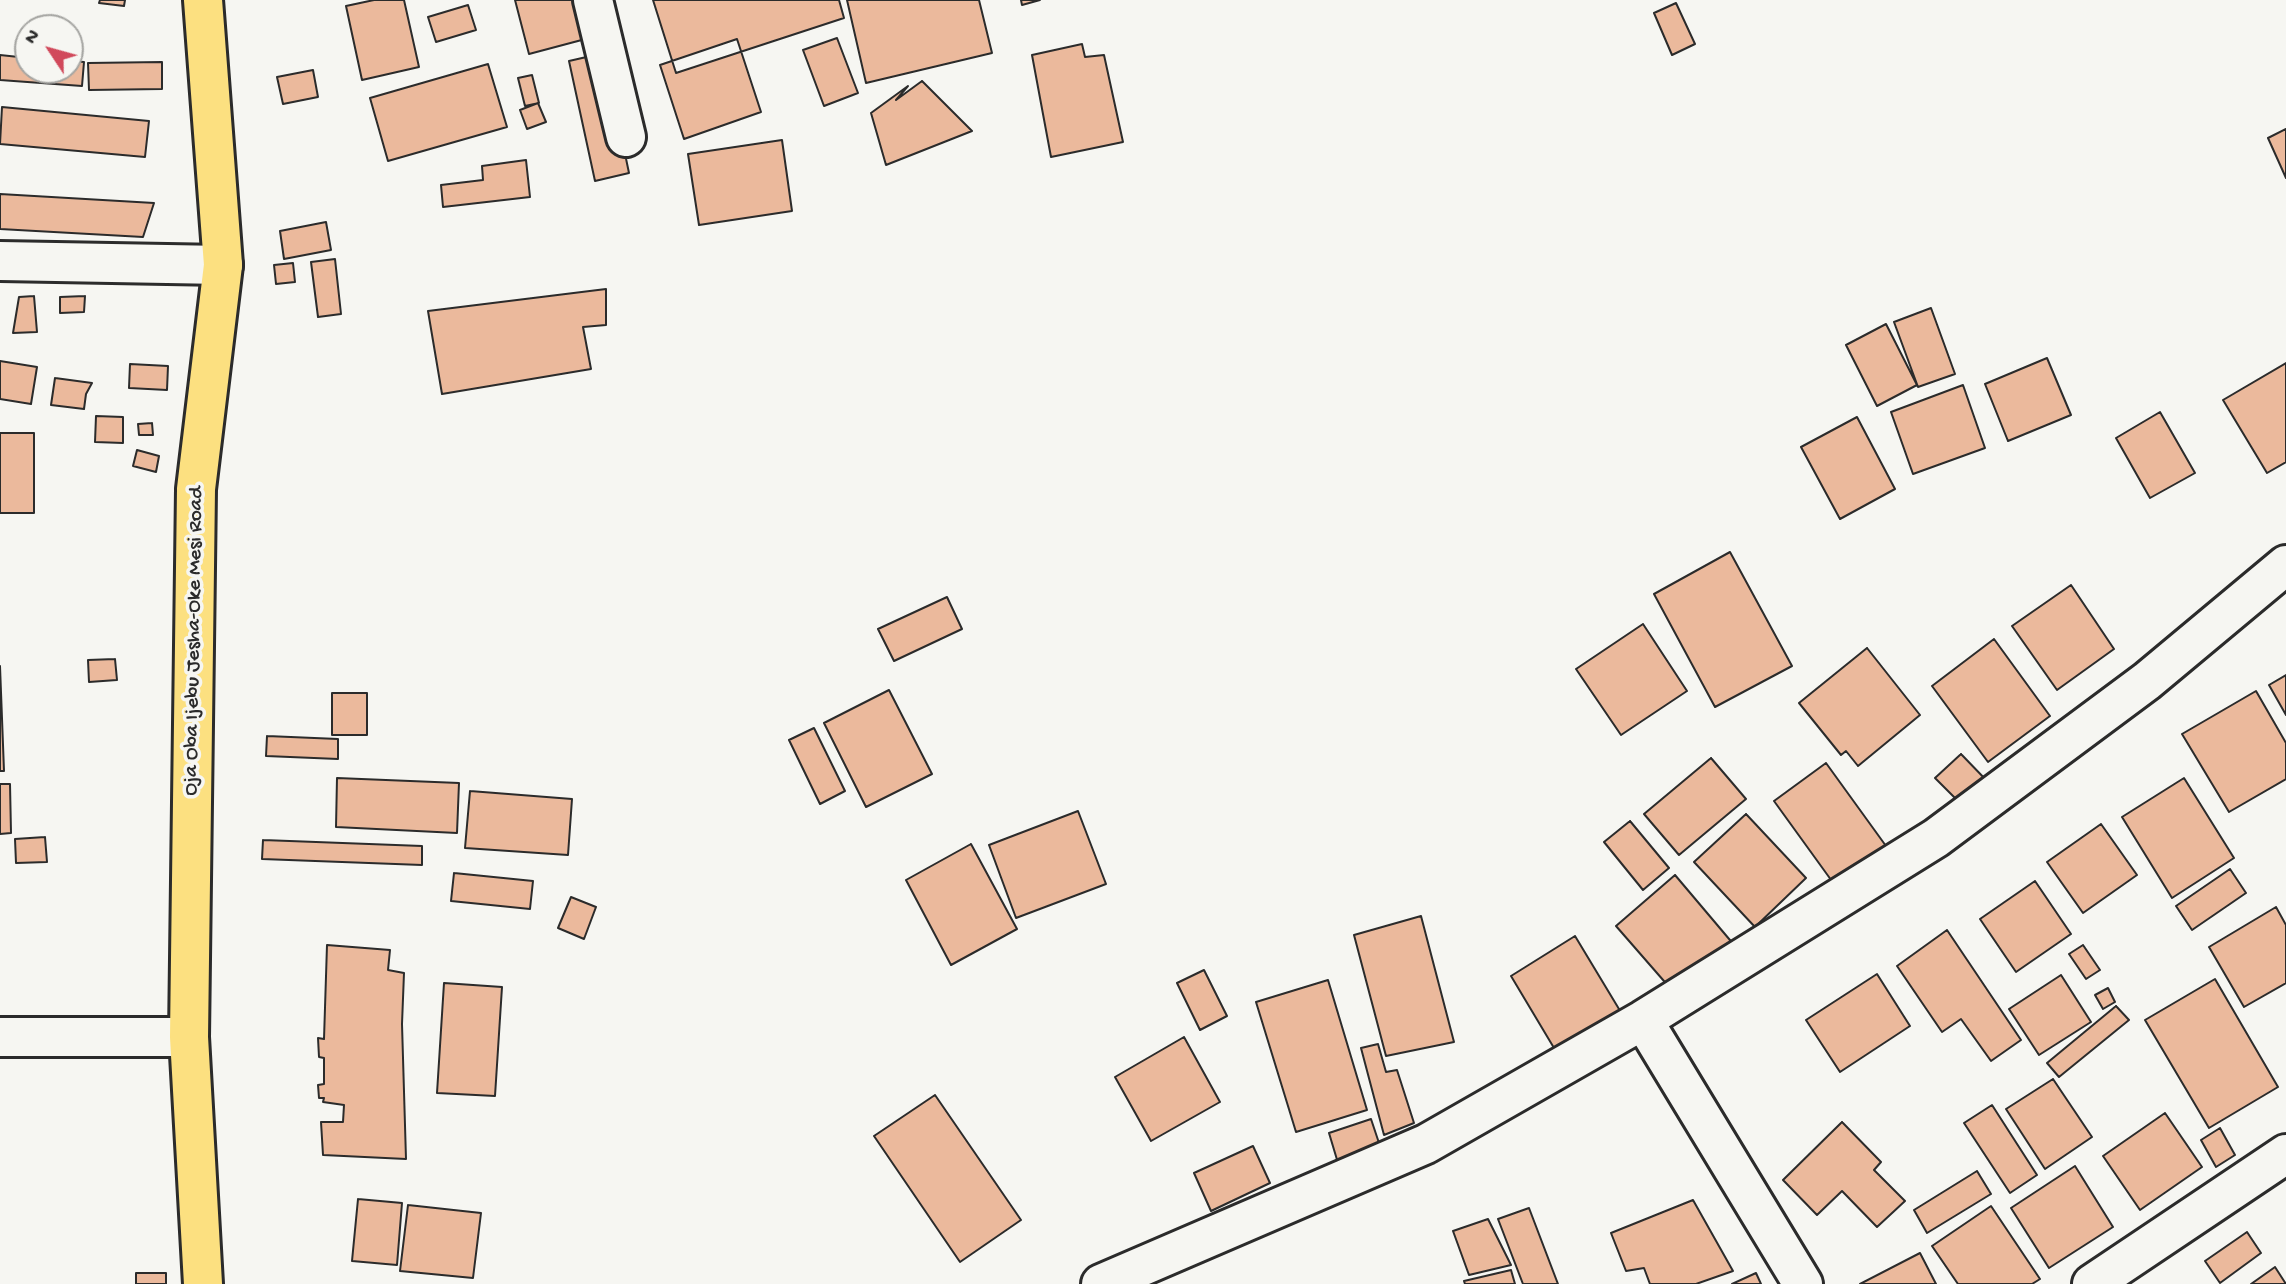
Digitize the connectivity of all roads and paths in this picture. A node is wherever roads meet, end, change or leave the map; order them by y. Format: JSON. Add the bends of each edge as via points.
{"nodes":[{"id":1,"x":203,"y":0,"type":"edge"},
{"id":2,"x":593,"y":0,"type":"edge"},
{"id":3,"x":626,"y":137,"type":"dead end"},
{"id":4,"x":0,"y":261,"type":"edge"},
{"id":5,"x":223,"y":265,"type":"junction"},
{"id":6,"x":2286,"y":565,"type":"edge"},
{"id":7,"x":1643,"y":1020,"type":"junction"},
{"id":8,"x":0,"y":1037,"type":"edge"},
{"id":9,"x":189,"y":1037,"type":"junction"},
{"id":10,"x":2286,"y":1154,"type":"edge"},
{"id":11,"x":203,"y":1284,"type":"edge"},
{"id":12,"x":1101,"y":1284,"type":"edge"},
{"id":13,"x":1803,"y":1284,"type":"edge"},
{"id":14,"x":2092,"y":1284,"type":"edge"}],
"edges":[{"from":1,"to":5,"type":"main road","name":"Oja Oba Ijebu Jesha-Oke Mesi Road"},
{"from":2,"to":3,"type":"street"},
{"from":4,"to":5,"type":"street"},
{"from":5,"to":9,"type":"main road","name":"Oja Oba Ijebu Jesha-Oke Mesi Road","via":[[196,489]]},
{"from":6,"to":7,"type":"street","via":[[2147,681],[1936,838]]},
{"from":7,"to":12,"type":"street","via":[[1426,1144]]},
{"from":7,"to":13,"type":"street"},
{"from":8,"to":9,"type":"street"},
{"from":9,"to":11,"type":"main road","name":"Oja Oba Ijebu Jesha-Oke Mesi Road"},
{"from":10,"to":14,"type":"street"}]}
